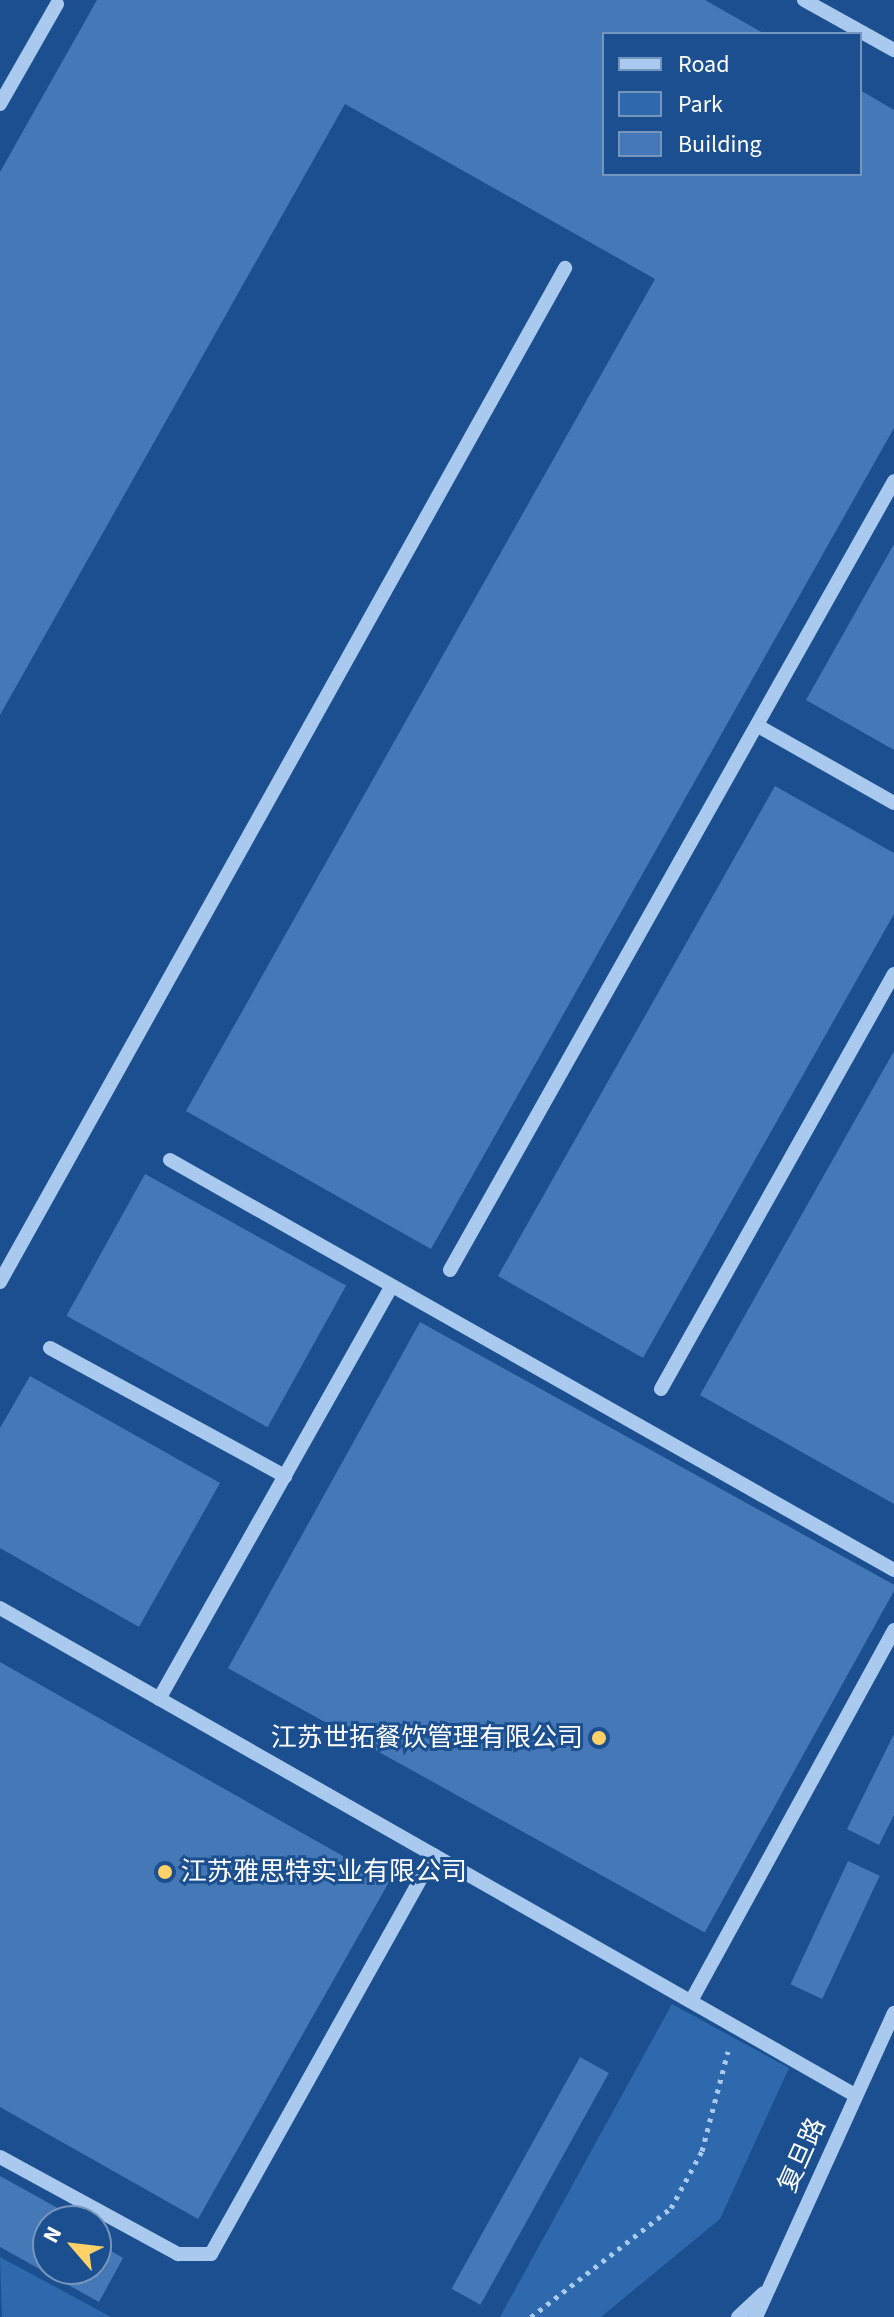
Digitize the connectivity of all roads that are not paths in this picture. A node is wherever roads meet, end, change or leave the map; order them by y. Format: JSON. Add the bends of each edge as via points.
{"nodes":[{"id":1,"x":804,"y":0,"type":"edge"},
{"id":2,"x":57,"y":4,"type":"dead end"},
{"id":3,"x":862,"y":32,"type":"edge"},
{"id":4,"x":862,"y":32,"type":"edge"},
{"id":5,"x":894,"y":50,"type":"edge"},
{"id":6,"x":0,"y":104,"type":"edge"},
{"id":7,"x":565,"y":268,"type":"dead end"},
{"id":8,"x":894,"y":481,"type":"edge"},
{"id":9,"x":758,"y":726,"type":"junction"},
{"id":10,"x":894,"y":803,"type":"edge"},
{"id":11,"x":894,"y":974,"type":"edge"},
{"id":12,"x":170,"y":1160,"type":"dead end"},
{"id":13,"x":450,"y":1270,"type":"dead end"},
{"id":14,"x":0,"y":1282,"type":"edge"},
{"id":15,"x":392,"y":1286,"type":"junction"},
{"id":16,"x":50,"y":1348,"type":"dead end"},
{"id":17,"x":661,"y":1389,"type":"dead end"},
{"id":18,"x":285,"y":1476,"type":"junction"},
{"id":19,"x":894,"y":1570,"type":"edge"},
{"id":20,"x":0,"y":1608,"type":"edge"},
{"id":21,"x":894,"y":1630,"type":"edge"},
{"id":22,"x":159,"y":1699,"type":"junction"},
{"id":23,"x":434,"y":1855,"type":"junction"},
{"id":24,"x":691,"y":2001,"type":"junction"},
{"id":25,"x":894,"y":2013,"type":"edge"},
{"id":26,"x":855,"y":2095,"type":"junction"},
{"id":27,"x":0,"y":2157,"type":"edge"},
{"id":28,"x":770,"y":2287,"type":"junction"},
{"id":29,"x":738,"y":2317,"type":"edge"},
{"id":30,"x":756,"y":2317,"type":"edge"}],
"edges":[{"from":1,"to":4,"type":"street"},
{"from":2,"to":6,"type":"street"},
{"from":3,"to":5,"type":"street"},
{"from":7,"to":14,"type":"street"},
{"from":8,"to":9,"type":"street"},
{"from":9,"to":10,"type":"street"},
{"from":9,"to":13,"type":"street"},
{"from":11,"to":17,"type":"street"},
{"from":12,"to":15,"type":"street"},
{"from":15,"to":18,"type":"street"},
{"from":15,"to":19,"type":"street"},
{"from":16,"to":18,"type":"street"},
{"from":18,"to":22,"type":"street"},
{"from":20,"to":22,"type":"street"},
{"from":21,"to":24,"type":"street"},
{"from":22,"to":23,"type":"street"},
{"from":23,"to":24,"type":"street"},
{"from":23,"to":27,"type":"street","via":[[211,2254],[178,2254]]},
{"from":24,"to":26,"type":"street"},
{"from":25,"to":26,"type":"street","name":"复旦路"},
{"from":26,"to":28,"type":"street","name":"复旦路"},
{"from":28,"to":29,"type":"street"},
{"from":28,"to":30,"type":"street","name":"复旦路"}]}
